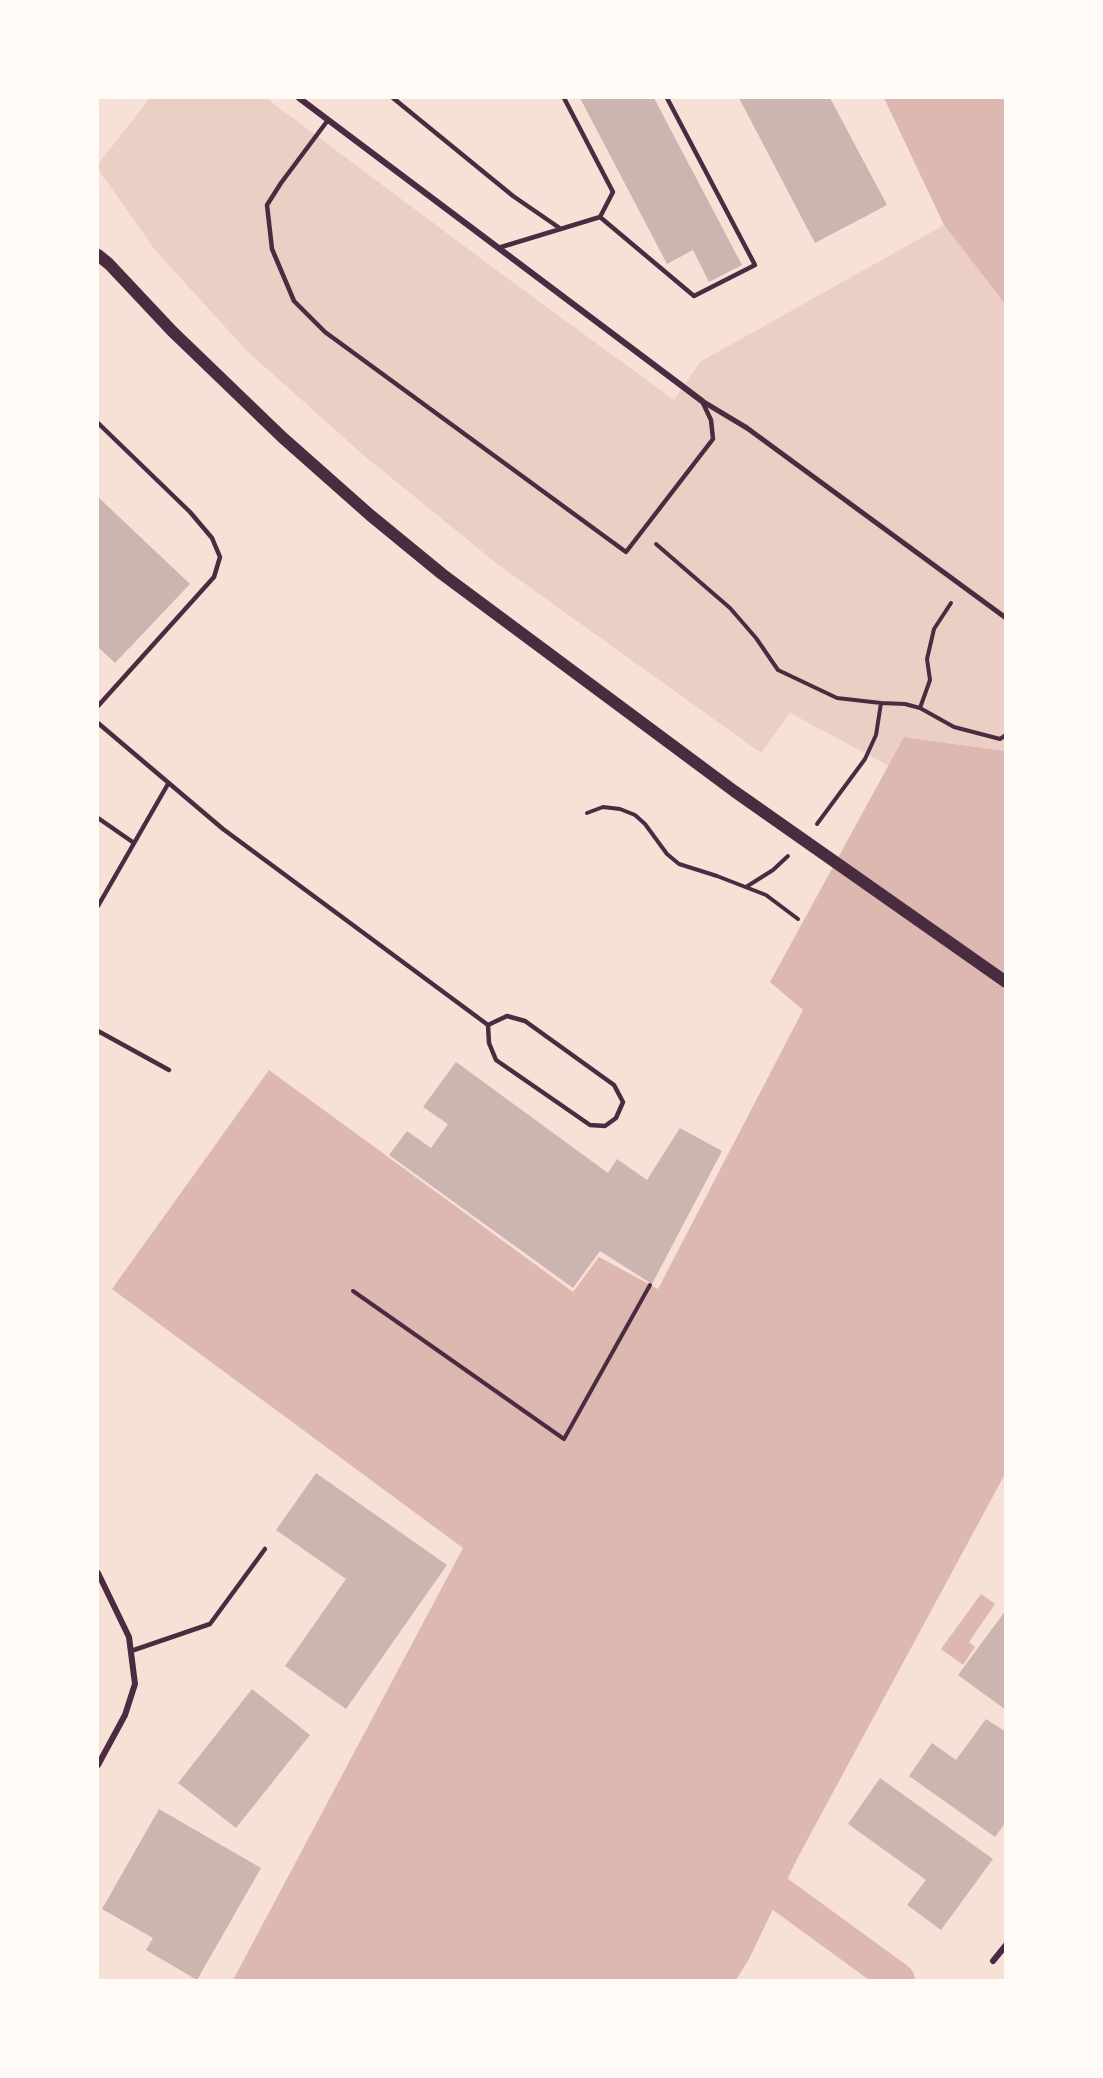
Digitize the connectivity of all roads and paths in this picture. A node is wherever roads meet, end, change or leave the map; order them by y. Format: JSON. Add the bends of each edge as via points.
{"nodes":[{"id":1,"x":299,"y":98,"type":"edge"},
{"id":2,"x":393,"y":98,"type":"edge"},
{"id":3,"x":564,"y":98,"type":"edge"},
{"id":4,"x":668,"y":98,"type":"edge"},
{"id":5,"x":328,"y":120,"type":"junction"},
{"id":6,"x":600,"y":217,"type":"junction"},
{"id":7,"x":561,"y":229,"type":"junction"},
{"id":8,"x":98,"y":244,"type":"edge"},
{"id":9,"x":498,"y":248,"type":"junction"},
{"id":10,"x":98,"y":255,"type":"edge"},
{"id":11,"x":109,"y":264,"type":"junction"},
{"id":12,"x":702,"y":401,"type":"junction"},
{"id":13,"x":98,"y":423,"type":"edge"},
{"id":14,"x":641,"y":532,"type":"junction"},
{"id":15,"x":962,"y":586,"type":"junction"},
{"id":16,"x":1005,"y":618,"type":"edge"},
{"id":17,"x":881,"y":703,"type":"junction"},
{"id":18,"x":98,"y":706,"type":"edge"},
{"id":19,"x":920,"y":708,"type":"junction"},
{"id":20,"x":98,"y":723,"type":"edge"},
{"id":21,"x":1005,"y":735,"type":"edge"},
{"id":22,"x":168,"y":784,"type":"junction"},
{"id":23,"x":587,"y":813,"type":"dead end"},
{"id":24,"x":98,"y":818,"type":"edge"},
{"id":25,"x":814,"y":828,"type":"dead end"},
{"id":26,"x":134,"y":843,"type":"junction"},
{"id":27,"x":794,"y":850,"type":"dead end"},
{"id":28,"x":745,"y":887,"type":"junction"},
{"id":29,"x":98,"y":906,"type":"edge"},
{"id":30,"x":798,"y":919,"type":"dead end"},
{"id":31,"x":1005,"y":982,"type":"edge"},
{"id":32,"x":488,"y":1025,"type":"junction"},
{"id":33,"x":98,"y":1031,"type":"edge"},
{"id":34,"x":170,"y":1070,"type":"dead end"},
{"id":35,"x":650,"y":1285,"type":"dead end"},
{"id":36,"x":353,"y":1290,"type":"dead end"},
{"id":37,"x":266,"y":1549,"type":"dead end"},
{"id":38,"x":98,"y":1573,"type":"edge"},
{"id":39,"x":131,"y":1651,"type":"junction"},
{"id":40,"x":98,"y":1765,"type":"edge"},
{"id":41,"x":1005,"y":1945,"type":"edge"},
{"id":42,"x":993,"y":1961,"type":"dead end"}],
"edges":[{"from":1,"to":5,"type":"street"},
{"from":2,"to":7,"type":"lane","via":[[513,196]]},
{"from":3,"to":6,"type":"lane","via":[[613,192]]},
{"from":4,"to":6,"type":"lane","via":[[754,265],[694,296]]},
{"from":5,"to":9,"type":"street"},
{"from":5,"to":14,"type":"lane","via":[[267,206],[272,249],[294,301],[326,332],[626,552]]},
{"from":6,"to":7,"type":"lane"},
{"from":7,"to":9,"type":"lane"},
{"from":8,"to":11,"type":"main road"},
{"from":9,"to":12,"type":"street"},
{"from":10,"to":11,"type":"main road"},
{"from":11,"to":31,"type":"main road","via":[[282,437],[452,581],[734,790]]},
{"from":12,"to":14,"type":"lane","via":[[711,420],[713,438]]},
{"from":12,"to":15,"type":"street","via":[[747,428]]},
{"from":13,"to":18,"type":"lane","via":[[190,512],[212,538],[220,557],[214,577]]},
{"from":14,"to":17,"type":"path","via":[[730,608],[778,670],[837,698]]},
{"from":15,"to":16,"type":"street"},
{"from":15,"to":19,"type":"path","via":[[934,629],[927,659],[930,680]]},
{"from":17,"to":19,"type":"path"},
{"from":17,"to":25,"type":"path","via":[[876,735],[865,759]]},
{"from":19,"to":21,"type":"path","via":[[954,728],[1000,739]]},
{"from":20,"to":22,"type":"lane"},
{"from":22,"to":26,"type":"lane"},
{"from":22,"to":32,"type":"lane"},
{"from":23,"to":28,"type":"path","via":[[603,807],[635,815],[679,864]]},
{"from":24,"to":26,"type":"lane"},
{"from":26,"to":29,"type":"lane"},
{"from":27,"to":28,"type":"path"},
{"from":28,"to":30,"type":"path","via":[[766,895]]},
{"from":32,"to":32,"type":"lane","via":[[489,1043],[496,1060],[590,1125],[605,1126],[616,1118],[623,1102],[606,1078],[525,1021],[507,1016]]},
{"from":33,"to":34,"type":"lane"},
{"from":35,"to":36,"type":"path","via":[[564,1439]]},
{"from":37,"to":39,"type":"lane","via":[[210,1624]]},
{"from":38,"to":39,"type":"street","via":[[129,1637]]},
{"from":39,"to":40,"type":"street","via":[[135,1684],[125,1715]]},
{"from":41,"to":42,"type":"street"}]}
